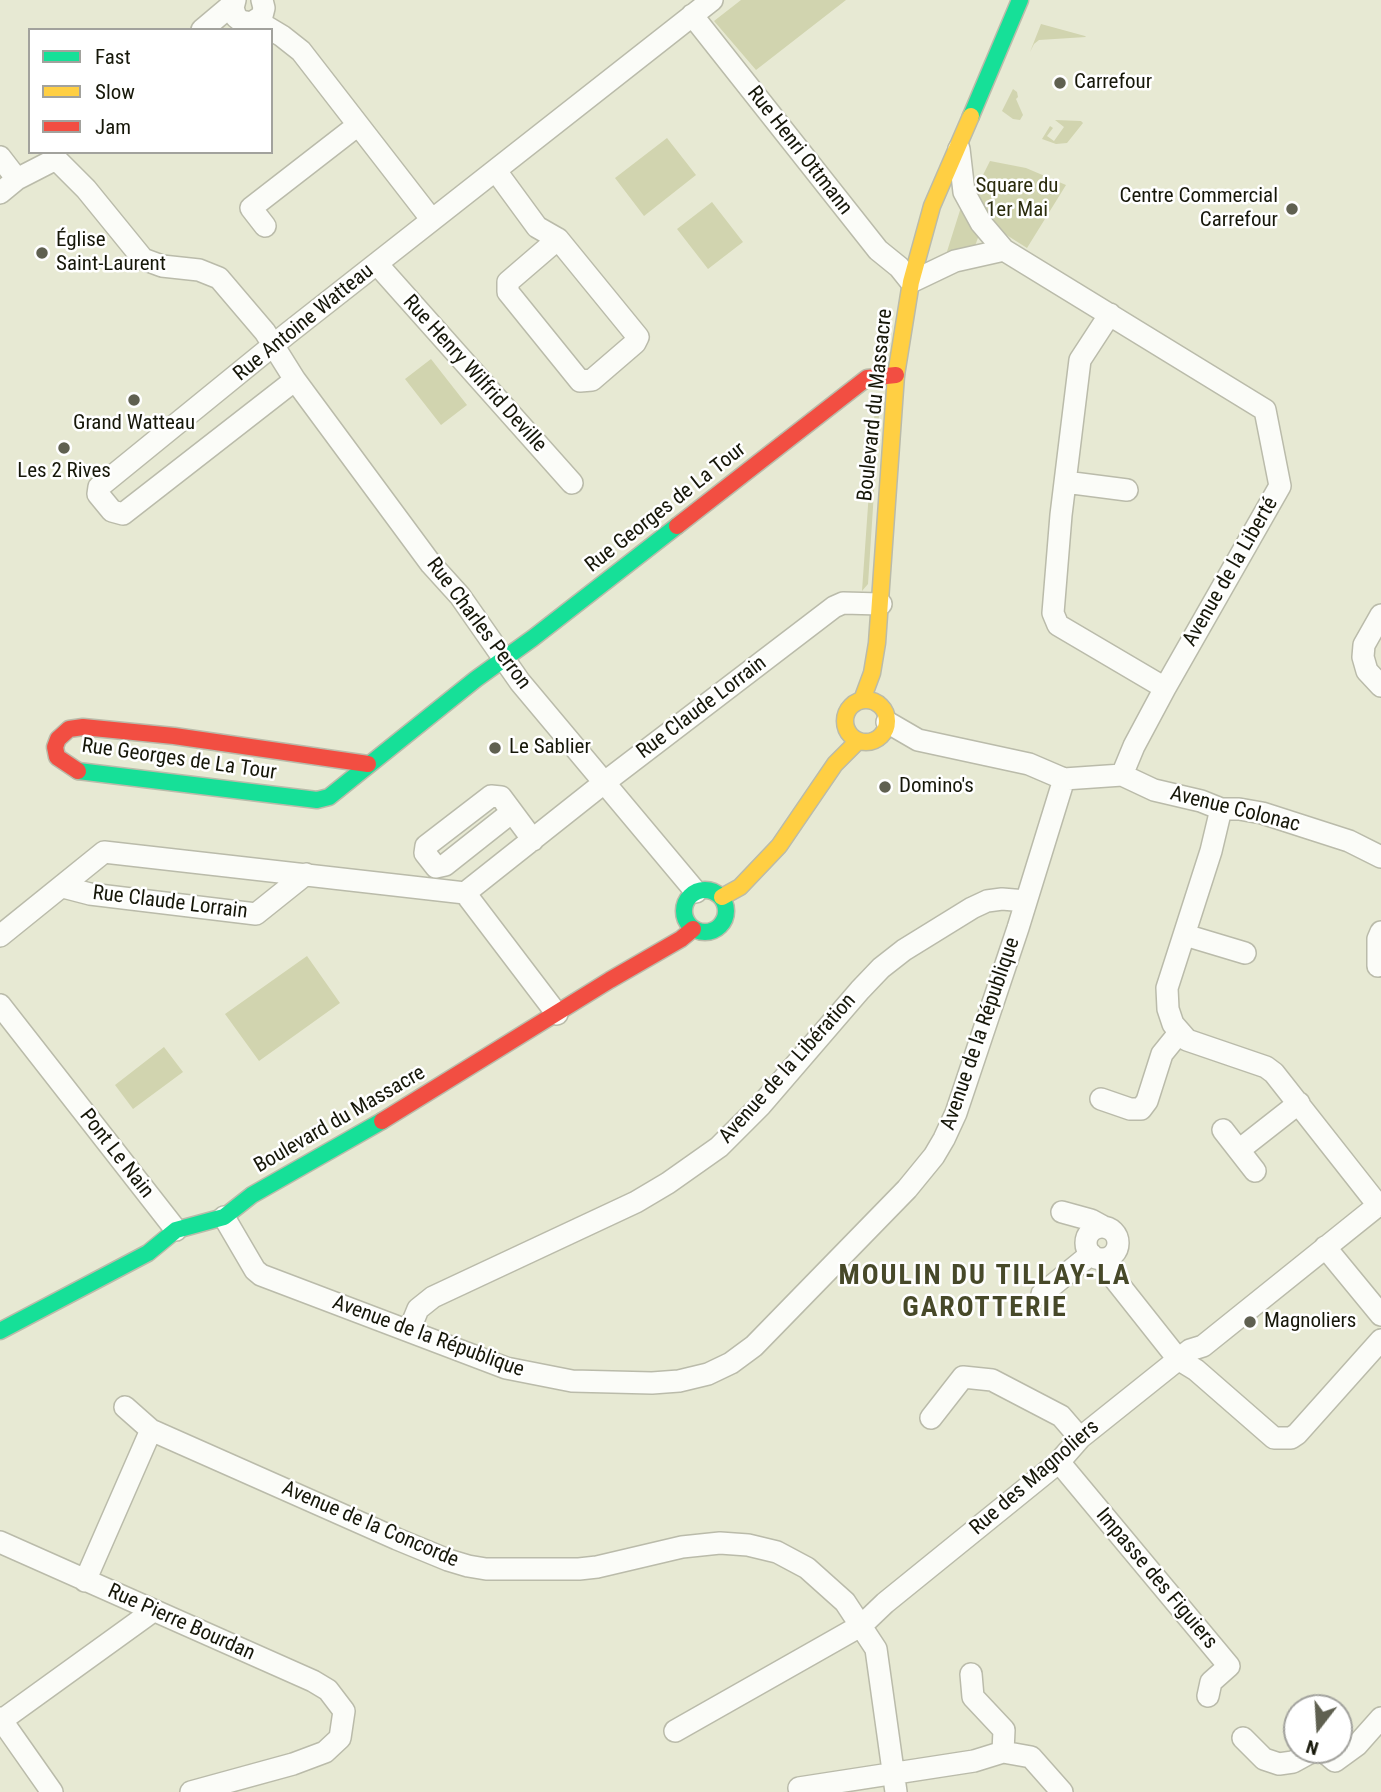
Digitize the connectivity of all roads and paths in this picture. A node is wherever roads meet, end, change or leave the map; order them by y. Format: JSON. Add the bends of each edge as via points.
{"nodes":[{"id":1,"x":712,"y":0,"type":"edge"},
{"id":2,"x":1020,"y":2,"type":"edge"},
{"id":3,"x":252,"y":6,"type":"edge"},
{"id":4,"x":692,"y":15,"type":"junction"},
{"id":5,"x":204,"y":28,"type":"edge"},
{"id":6,"x":358,"y":125,"type":"junction"},
{"id":7,"x":959,"y":144,"type":"junction"},
{"id":8,"x":57,"y":156,"type":"edge"},
{"id":9,"x":0,"y":157,"type":"edge"},
{"id":10,"x":496,"y":171,"type":"junction"},
{"id":11,"x":18,"y":179,"type":"junction"},
{"id":12,"x":0,"y":193,"type":"edge"},
{"id":13,"x":432,"y":220,"type":"junction"},
{"id":14,"x":265,"y":226,"type":"dead end"},
{"id":15,"x":558,"y":239,"type":"junction"},
{"id":16,"x":1004,"y":250,"type":"junction"},
{"id":17,"x":377,"y":264,"type":"junction"},
{"id":18,"x":911,"y":282,"type":"junction"},
{"id":19,"x":1110,"y":314,"type":"junction"},
{"id":20,"x":273,"y":346,"type":"junction"},
{"id":21,"x":896,"y":375,"type":"junction"},
{"id":22,"x":295,"y":380,"type":"junction"},
{"id":23,"x":1065,"y":482,"type":"junction"},
{"id":24,"x":572,"y":483,"type":"dead end"},
{"id":25,"x":1127,"y":490,"type":"dead end"},
{"id":26,"x":881,"y":604,"type":"junction"},
{"id":27,"x":1381,"y":615,"type":"edge"},
{"id":28,"x":505,"y":659,"type":"junction"},
{"id":29,"x":1381,"y":686,"type":"edge"},
{"id":30,"x":1165,"y":688,"type":"junction"},
{"id":31,"x":862,"y":700,"type":"junction"},
{"id":32,"x":887,"y":722,"type":"junction"},
{"id":33,"x":858,"y":741,"type":"junction"},
{"id":34,"x":368,"y":764,"type":"junction"},
{"id":35,"x":1122,"y":775,"type":"junction"},
{"id":36,"x":1064,"y":779,"type":"junction"},
{"id":37,"x":605,"y":782,"type":"junction"},
{"id":38,"x":1221,"y":809,"type":"junction"},
{"id":39,"x":513,"y":813,"type":"dead end"},
{"id":40,"x":533,"y":840,"type":"junction"},
{"id":41,"x":1381,"y":857,"type":"edge"},
{"id":42,"x":306,"y":874,"type":"junction"},
{"id":43,"x":63,"y":887,"type":"junction"},
{"id":44,"x":696,"y":892,"type":"junction"},
{"id":45,"x":465,"y":893,"type":"junction"},
{"id":46,"x":722,"y":897,"type":"junction"},
{"id":47,"x":1026,"y":901,"type":"junction"},
{"id":48,"x":693,"y":929,"type":"junction"},
{"id":49,"x":1381,"y":932,"type":"edge"},
{"id":50,"x":1185,"y":935,"type":"junction"},
{"id":51,"x":0,"y":936,"type":"edge"},
{"id":52,"x":1244,"y":953,"type":"dead end"},
{"id":53,"x":1378,"y":966,"type":"dead end"},
{"id":54,"x":557,"y":1014,"type":"junction"},
{"id":55,"x":4,"y":1018,"type":"edge"},
{"id":56,"x":1179,"y":1033,"type":"junction"},
{"id":57,"x":1101,"y":1099,"type":"dead end"},
{"id":58,"x":1299,"y":1103,"type":"junction"},
{"id":59,"x":1223,"y":1130,"type":"dead end"},
{"id":60,"x":1239,"y":1150,"type":"junction"},
{"id":61,"x":1255,"y":1171,"type":"dead end"},
{"id":62,"x":1380,"y":1204,"type":"edge"},
{"id":63,"x":1062,"y":1212,"type":"dead end"},
{"id":64,"x":224,"y":1217,"type":"junction"},
{"id":65,"x":176,"y":1230,"type":"junction"},
{"id":66,"x":1325,"y":1247,"type":"junction"},
{"id":67,"x":1097,"y":1257,"type":"junction"},
{"id":68,"x":1042,"y":1294,"type":"dead end"},
{"id":69,"x":1381,"y":1315,"type":"edge"},
{"id":70,"x":0,"y":1331,"type":"edge"},
{"id":71,"x":409,"y":1331,"type":"junction"},
{"id":72,"x":1381,"y":1340,"type":"edge"},
{"id":73,"x":1178,"y":1359,"type":"junction"},
{"id":74,"x":125,"y":1407,"type":"dead end"},
{"id":75,"x":931,"y":1418,"type":"dead end"},
{"id":76,"x":152,"y":1430,"type":"junction"},
{"id":77,"x":1080,"y":1438,"type":"junction"},
{"id":78,"x":1059,"y":1462,"type":"junction"},
{"id":79,"x":0,"y":1542,"type":"edge"},
{"id":80,"x":85,"y":1581,"type":"junction"},
{"id":81,"x":153,"y":1611,"type":"junction"},
{"id":82,"x":862,"y":1625,"type":"junction"},
{"id":83,"x":971,"y":1674,"type":"dead end"},
{"id":84,"x":1208,"y":1696,"type":"dead end"},
{"id":85,"x":1381,"y":1718,"type":"edge"},
{"id":86,"x":1,"y":1719,"type":"edge"},
{"id":87,"x":675,"y":1731,"type":"dead end"},
{"id":88,"x":1242,"y":1738,"type":"dead end"},
{"id":89,"x":1353,"y":1746,"type":"edge"},
{"id":90,"x":1003,"y":1752,"type":"junction"},
{"id":91,"x":1283,"y":1763,"type":"edge"},
{"id":92,"x":895,"y":1783,"type":"edge"},
{"id":93,"x":799,"y":1788,"type":"dead end"},
{"id":94,"x":52,"y":1792,"type":"edge"},
{"id":95,"x":191,"y":1792,"type":"edge"},
{"id":96,"x":1062,"y":1792,"type":"edge"}],
"edges":[{"from":1,"to":4,"type":"street","name":"Rue Antoine Watteau"},
{"from":2,"to":7,"type":"main road","name":"Boulevard du Massacre"},
{"from":3,"to":5,"type":"street"},
{"from":3,"to":6,"type":"street","via":[[301,51]]},
{"from":4,"to":10,"type":"street","name":"Rue Antoine Watteau"},
{"from":4,"to":18,"type":"street","name":"Rue Henri Ottmann","via":[[878,250]]},
{"from":6,"to":13,"type":"street"},
{"from":6,"to":14,"type":"street","via":[[251,208]]},
{"from":7,"to":16,"type":"street","name":"Avenue de la Liberté","via":[[964,192],[981,223]]},
{"from":7,"to":18,"type":"main road","name":"Boulevard du Massacre","via":[[932,206]]},
{"from":8,"to":11,"type":"street"},
{"from":8,"to":20,"type":"street","name":"Rue Charles Perron","via":[[143,259],[219,278]]},
{"from":9,"to":11,"type":"street"},
{"from":10,"to":13,"type":"street","name":"Rue Antoine Watteau"},
{"from":10,"to":15,"type":"street","via":[[537,227]]},
{"from":11,"to":12,"type":"street"},
{"from":13,"to":17,"type":"street","name":"Rue Antoine Watteau"},
{"from":15,"to":15,"type":"street","via":[[508,282],[508,292],[580,381],[592,380],[638,337]]},
{"from":16,"to":18,"type":"street","via":[[955,261]]},
{"from":16,"to":19,"type":"street","name":"Avenue de la Liberté"},
{"from":17,"to":20,"type":"street","name":"Rue Antoine Watteau"},
{"from":17,"to":24,"type":"street","name":"Rue Henry Wilfrid Deville"},
{"from":18,"to":21,"type":"main road","name":"Boulevard du Massacre"},
{"from":19,"to":23,"type":"street","via":[[1080,360]]},
{"from":19,"to":30,"type":"street","name":"Avenue de la Liberté","via":[[1265,410],[1280,486]]},
{"from":20,"to":22,"type":"street","name":"Rue Charles Perron"},
{"from":20,"to":22,"type":"street","name":"Rue Antoine Watteau","via":[[99,486],[98,494],[112,511],[123,514]]},
{"from":21,"to":26,"type":"main road","name":"Boulevard du Massacre"},
{"from":21,"to":28,"type":"main road","name":"Rue Georges de La Tour","via":[[867,378]]},
{"from":22,"to":28,"type":"street","name":"Rue Charles Perron"},
{"from":23,"to":25,"type":"street"},
{"from":23,"to":30,"type":"street","via":[[1053,613],[1058,625]]},
{"from":26,"to":31,"type":"main road","name":"Boulevard du Massacre","via":[[872,673]]},
{"from":26,"to":37,"type":"street","name":"Rue Claude Lorrain","via":[[834,607]]},
{"from":27,"to":29,"type":"street","via":[[1364,645],[1363,657],[1367,671]]},
{"from":28,"to":34,"type":"main road","name":"Rue Georges de La Tour"},
{"from":28,"to":37,"type":"street","name":"Rue Charles Perron"},
{"from":30,"to":35,"type":"street","name":"Avenue de la Liberté"},
{"from":31,"to":32,"type":"main road","via":[[880,705]]},
{"from":31,"to":33,"type":"main road","via":[[851,705],[844,722],[848,734]]},
{"from":32,"to":33,"type":"main road","via":[[878,739]]},
{"from":32,"to":36,"type":"street","name":"Avenue Colonac","via":[[918,740],[1029,764]]},
{"from":33,"to":46,"type":"main road","via":[[835,764],[779,845],[740,887]]},
{"from":34,"to":34,"type":"main road","name":"Rue Georges de La Tour","via":[[83,727],[69,729],[55,747],[57,757],[78,771],[317,800],[329,797]]},
{"from":35,"to":36,"type":"street","name":"Avenue Colonac"},
{"from":35,"to":38,"type":"street","name":"Avenue Colonac","via":[[1154,790]]},
{"from":36,"to":47,"type":"street","name":"Avenue de la République"},
{"from":37,"to":40,"type":"street","name":"Rue Claude Lorrain"},
{"from":37,"to":44,"type":"street","name":"Rue Charles Perron"},
{"from":38,"to":41,"type":"street","name":"Avenue Colonac","via":[[1262,813],[1349,841]]},
{"from":38,"to":50,"type":"street"},
{"from":39,"to":40,"type":"street"},
{"from":40,"to":45,"type":"street","name":"Rue Claude Lorrain"},
{"from":42,"to":43,"type":"street","name":"Rue Claude Lorrain","via":[[104,852]]},
{"from":42,"to":43,"type":"street","name":"Rue Claude Lorrain","via":[[256,914]]},
{"from":42,"to":45,"type":"street","name":"Rue Claude Lorrain"},
{"from":43,"to":51,"type":"street","name":"Rue Claude Lorrain"},
{"from":44,"to":46,"type":"main road","via":[[710,890]]},
{"from":44,"to":48,"type":"main road","via":[[684,909]]},
{"from":45,"to":54,"type":"street"},
{"from":46,"to":48,"type":"main road","via":[[726,908],[723,923],[710,932]]},
{"from":47,"to":71,"type":"street","name":"Avenue de la Libération","via":[[987,901],[904,950],[860,990],[719,1147],[636,1202],[433,1297],[418,1309]]},
{"from":47,"to":71,"type":"street","name":"Avenue de la République","via":[[956,1113],[934,1156],[783,1317],[731,1363],[679,1381],[572,1381],[506,1368]]},
{"from":48,"to":54,"type":"main road","name":"Boulevard du Massacre"},
{"from":49,"to":53,"type":"street"},
{"from":50,"to":52,"type":"street"},
{"from":50,"to":56,"type":"street","via":[[1167,988],[1168,1009]]},
{"from":54,"to":64,"type":"main road","name":"Boulevard du Massacre","via":[[252,1195]]},
{"from":55,"to":65,"type":"street","name":"Pont Le Nain"},
{"from":56,"to":57,"type":"street","via":[[1162,1054],[1141,1108]]},
{"from":56,"to":58,"type":"street","via":[[1199,1045],[1266,1067]]},
{"from":58,"to":60,"type":"street"},
{"from":58,"to":62,"type":"street"},
{"from":59,"to":60,"type":"street"},
{"from":60,"to":61,"type":"street"},
{"from":62,"to":66,"type":"street","name":"Rue des Magnoliers"},
{"from":63,"to":67,"type":"street","via":[[1114,1232],[1119,1243],[1115,1253]]},
{"from":64,"to":65,"type":"main road","name":"Boulevard du Massacre"},
{"from":64,"to":71,"type":"street","name":"Avenue de la République","via":[[261,1275]]},
{"from":65,"to":70,"type":"main road","name":"Boulevard du Massacre","via":[[148,1253]]},
{"from":66,"to":69,"type":"street"},
{"from":66,"to":73,"type":"street","name":"Rue des Magnoliers","via":[[1203,1346]]},
{"from":67,"to":68,"type":"street"},
{"from":67,"to":73,"type":"street"},
{"from":72,"to":73,"type":"street","via":[[1297,1434],[1282,1439],[1266,1433]]},
{"from":73,"to":77,"type":"street","name":"Rue des Magnoliers"},
{"from":74,"to":76,"type":"street","name":"Avenue de la Concorde"},
{"from":75,"to":77,"type":"street","via":[[963,1377],[992,1380],[1061,1416]]},
{"from":76,"to":80,"type":"street"},
{"from":76,"to":82,"type":"street","name":"Avenue de la Concorde","via":[[468,1566],[579,1569],[720,1543],[776,1552],[807,1569],[845,1602]]},
{"from":77,"to":78,"type":"street","name":"Rue des Magnoliers"},
{"from":78,"to":82,"type":"street","name":"Rue des Magnoliers"},
{"from":78,"to":84,"type":"street","name":"Impasse des Figuiers","via":[[1228,1666],[1210,1682]]},
{"from":79,"to":80,"type":"street","name":"Rue Pierre Bourdan"},
{"from":80,"to":81,"type":"street","name":"Rue Pierre Bourdan"},
{"from":81,"to":86,"type":"street"},
{"from":81,"to":95,"type":"street","name":"Rue Pierre Bourdan","via":[[313,1681],[328,1690],[344,1711],[340,1738],[324,1752],[293,1765]]},
{"from":82,"to":87,"type":"street","name":"Rue des Magnoliers"},
{"from":82,"to":92,"type":"street","name":"Avenue de la Concorde","via":[[876,1649]]},
{"from":83,"to":90,"type":"street","via":[[973,1697],[1003,1730]]},
{"from":85,"to":89,"type":"street"},
{"from":86,"to":94,"type":"street"},
{"from":88,"to":91,"type":"street","via":[[1264,1759]]},
{"from":90,"to":92,"type":"street"},
{"from":90,"to":96,"type":"street","via":[[1031,1757]]},
{"from":92,"to":93,"type":"street"}]}
